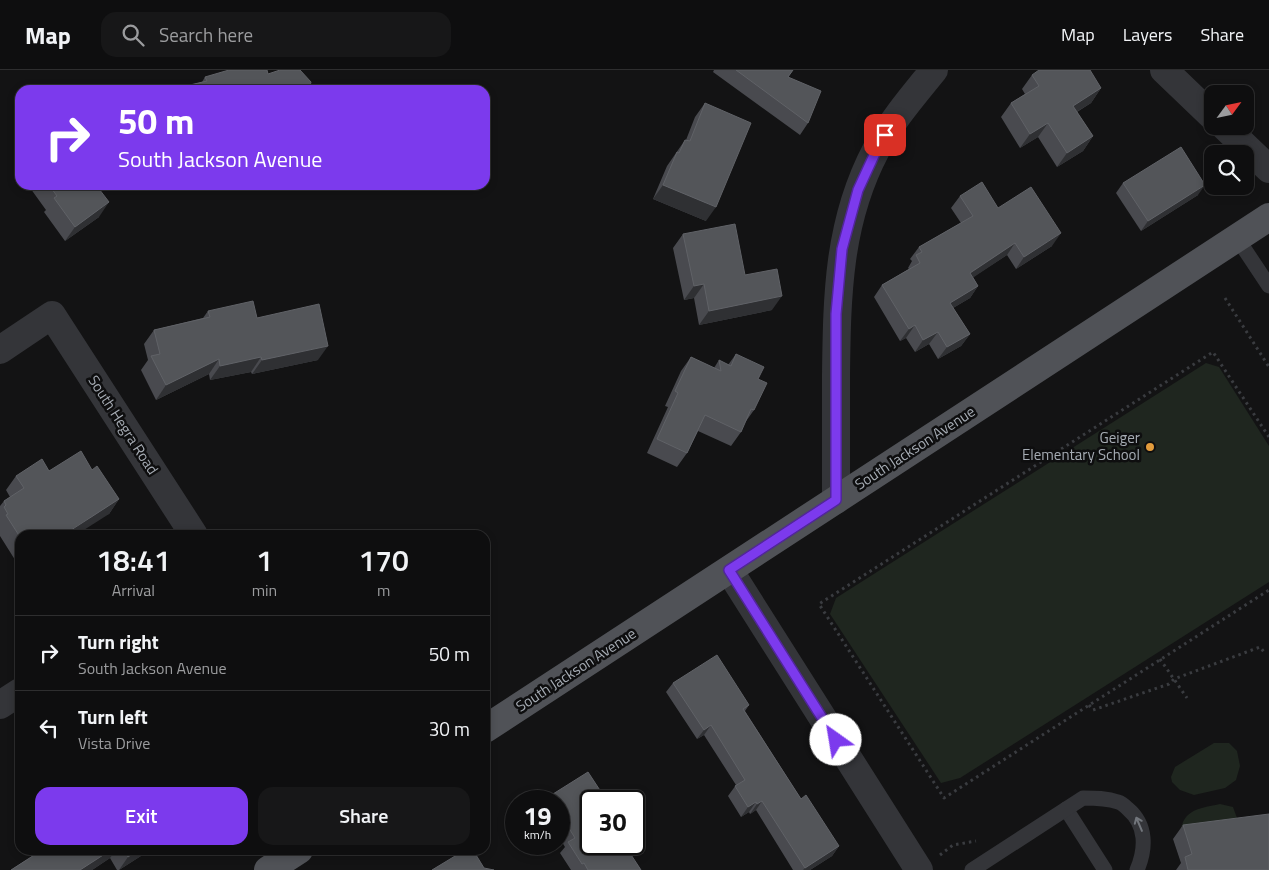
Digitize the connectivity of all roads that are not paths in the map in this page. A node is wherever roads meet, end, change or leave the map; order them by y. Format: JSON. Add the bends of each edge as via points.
{"nodes":[{"id":1,"x":934,"y":70,"type":"edge"},
{"id":2,"x":1164,"y":70,"type":"edge"},
{"id":3,"x":1204,"y":108,"type":"edge"},
{"id":4,"x":1233,"y":135,"type":"edge"},
{"id":5,"x":1269,"y":169,"type":"edge"},
{"id":6,"x":1269,"y":217,"type":"edge"},
{"id":7,"x":1237,"y":238,"type":"junction"},
{"id":8,"x":1269,"y":286,"type":"edge"},
{"id":9,"x":0,"y":350,"type":"edge"},
{"id":10,"x":836,"y":500,"type":"junction"},
{"id":11,"x":191,"y":530,"type":"edge"},
{"id":12,"x":729,"y":570,"type":"junction"},
{"id":13,"x":15,"y":695,"type":"edge"},
{"id":14,"x":0,"y":704,"type":"edge"},
{"id":15,"x":490,"y":725,"type":"edge"},
{"id":16,"x":1066,"y":809,"type":"junction"},
{"id":17,"x":291,"y":855,"type":"edge"},
{"id":18,"x":994,"y":864,"type":"edge"},
{"id":19,"x":268,"y":870,"type":"edge"},
{"id":20,"x":918,"y":870,"type":"edge"},
{"id":21,"x":972,"y":870,"type":"edge"},
{"id":22,"x":1105,"y":870,"type":"edge"},
{"id":23,"x":1137,"y":870,"type":"edge"}],
"edges":[{"from":1,"to":10,"type":"street","via":[[894,119],[876,151],[858,190],[842,249],[836,314]]},
{"from":2,"to":3,"type":"street"},
{"from":4,"to":5,"type":"street"},
{"from":6,"to":7,"type":"main road","name":"South Jackson Avenue"},
{"from":7,"to":8,"type":"lane"},
{"from":7,"to":10,"type":"main road","name":"South Jackson Avenue"},
{"from":9,"to":11,"type":"street","name":"South Hegra Road","via":[[52,315]]},
{"from":10,"to":12,"type":"main road","name":"South Jackson Avenue"},
{"from":12,"to":15,"type":"main road","name":"South Jackson Avenue"},
{"from":12,"to":20,"type":"street"},
{"from":13,"to":14,"type":"street"},
{"from":16,"to":18,"type":"lane"},
{"from":16,"to":22,"type":"lane"},
{"from":23,"to":16,"type":"lane","one_way":true,"via":[[1143,856],[1144,836],[1135,815],[1128,808],[1120,802],[1083,798]]},
{"from":17,"to":19,"type":"main road"},
{"from":18,"to":21,"type":"lane"}]}
